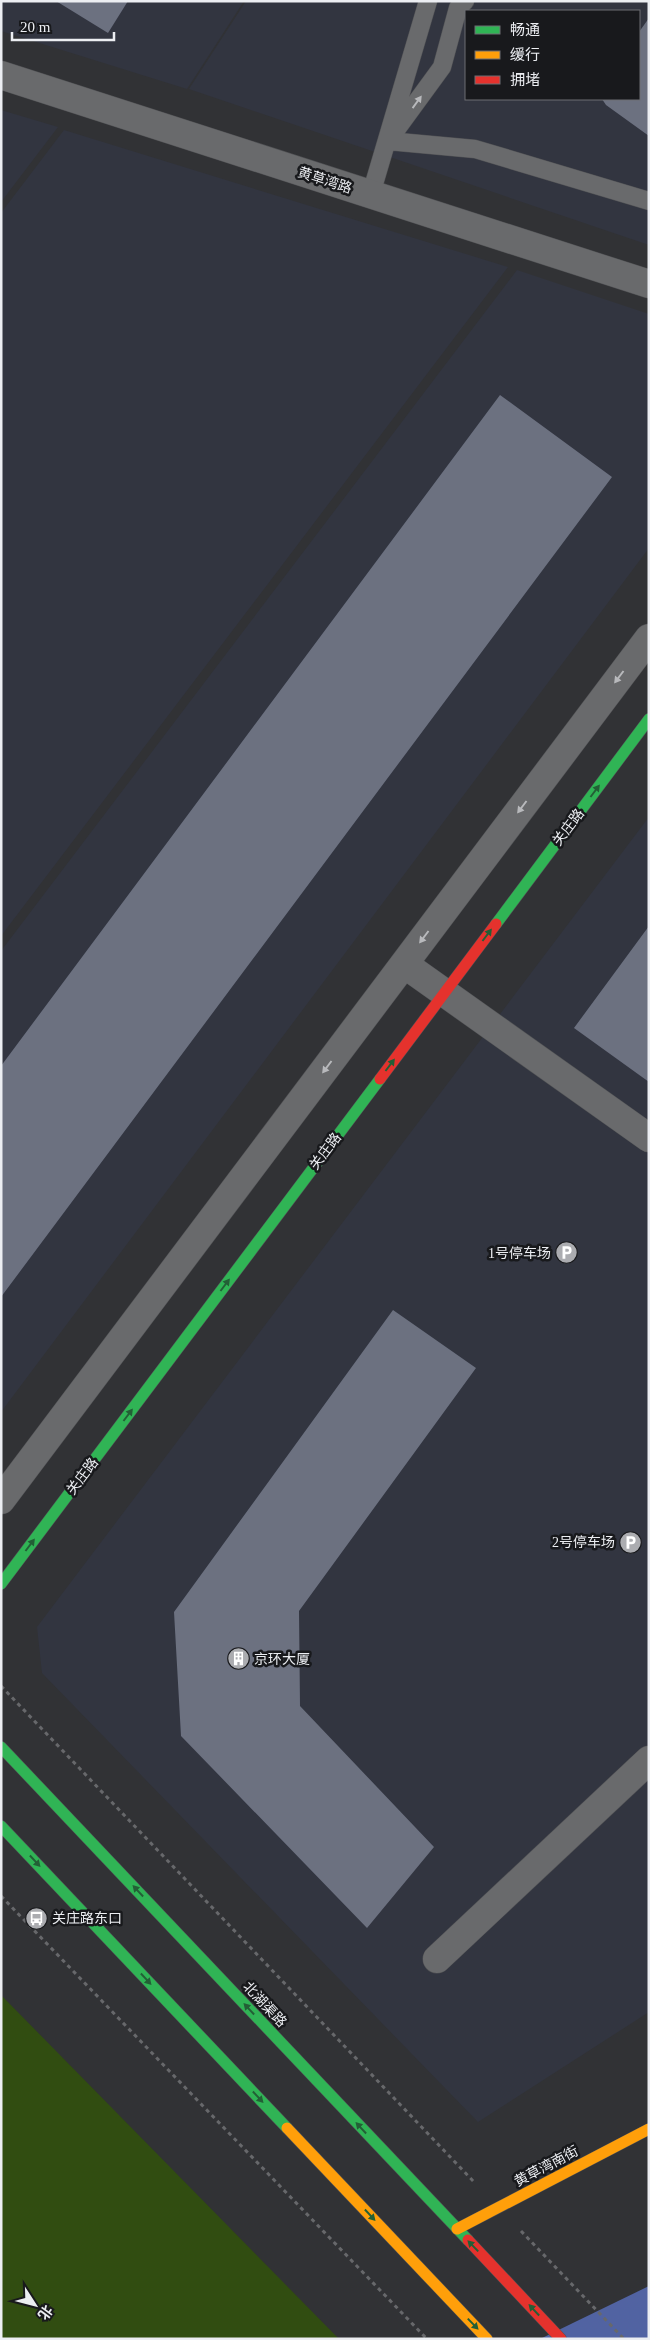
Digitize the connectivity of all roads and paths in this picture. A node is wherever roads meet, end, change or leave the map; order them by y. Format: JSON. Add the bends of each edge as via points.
{"nodes":[{"id":1,"x":428,"y":1,"type":"edge"},
{"id":2,"x":465,"y":1,"type":"edge"},
{"id":3,"x":1,"y":75,"type":"edge"},
{"id":4,"x":388,"y":141,"type":"junction"},
{"id":5,"x":371,"y":194,"type":"junction"},
{"id":6,"x":649,"y":201,"type":"edge"},
{"id":7,"x":649,"y":284,"type":"edge"},
{"id":8,"x":649,"y":638,"type":"edge"},
{"id":9,"x":649,"y":719,"type":"edge"},
{"id":10,"x":404,"y":964,"type":"junction"},
{"id":11,"x":444,"y":993,"type":"junction"},
{"id":12,"x":649,"y":1138,"type":"edge"},
{"id":13,"x":1,"y":1500,"type":"edge"},
{"id":14,"x":1,"y":1584,"type":"edge"},
{"id":15,"x":1,"y":1686,"type":"edge"},
{"id":16,"x":1,"y":1747,"type":"edge"},
{"id":17,"x":649,"y":1760,"type":"edge"},
{"id":18,"x":1,"y":1826,"type":"edge"},
{"id":19,"x":1,"y":1896,"type":"edge"},
{"id":20,"x":437,"y":1959,"type":"dead end"},
{"id":21,"x":649,"y":2129,"type":"edge"},
{"id":22,"x":498,"y":2208,"type":"junction"},
{"id":23,"x":457,"y":2230,"type":"junction"},
{"id":24,"x":426,"y":2339,"type":"edge"},
{"id":25,"x":487,"y":2339,"type":"edge"},
{"id":26,"x":561,"y":2339,"type":"edge"},
{"id":27,"x":624,"y":2339,"type":"edge"}],
"edges":[{"from":1,"to":4,"type":"lane"},
{"from":4,"to":2,"type":"lane","one_way":true,"via":[[442,67],[458,8]]},
{"from":3,"to":5,"type":"street","name":"黄草湾路"},
{"from":4,"to":5,"type":"lane"},
{"from":4,"to":6,"type":"lane","via":[[475,149]]},
{"from":5,"to":7,"type":"street","name":"黄草湾路"},
{"from":8,"to":10,"type":"street","one_way":true},
{"from":11,"to":9,"type":"main road","name":"关庄路","one_way":true},
{"from":10,"to":11,"type":"street"},
{"from":10,"to":13,"type":"street","one_way":true},
{"from":11,"to":12,"type":"street"},
{"from":14,"to":11,"type":"main road","name":"关庄路","one_way":true},
{"from":15,"to":22,"type":"path"},
{"from":23,"to":16,"type":"main road","name":"北湖渠路","one_way":true},
{"from":17,"to":20,"type":"street"},
{"from":18,"to":25,"type":"main road","one_way":true},
{"from":19,"to":24,"type":"path"},
{"from":21,"to":22,"type":"main road","name":"黄草湾南街"},
{"from":22,"to":23,"type":"main road","name":"黄草湾南街"},
{"from":22,"to":27,"type":"path"},
{"from":26,"to":23,"type":"main road","name":"北湖渠路","one_way":true}]}
